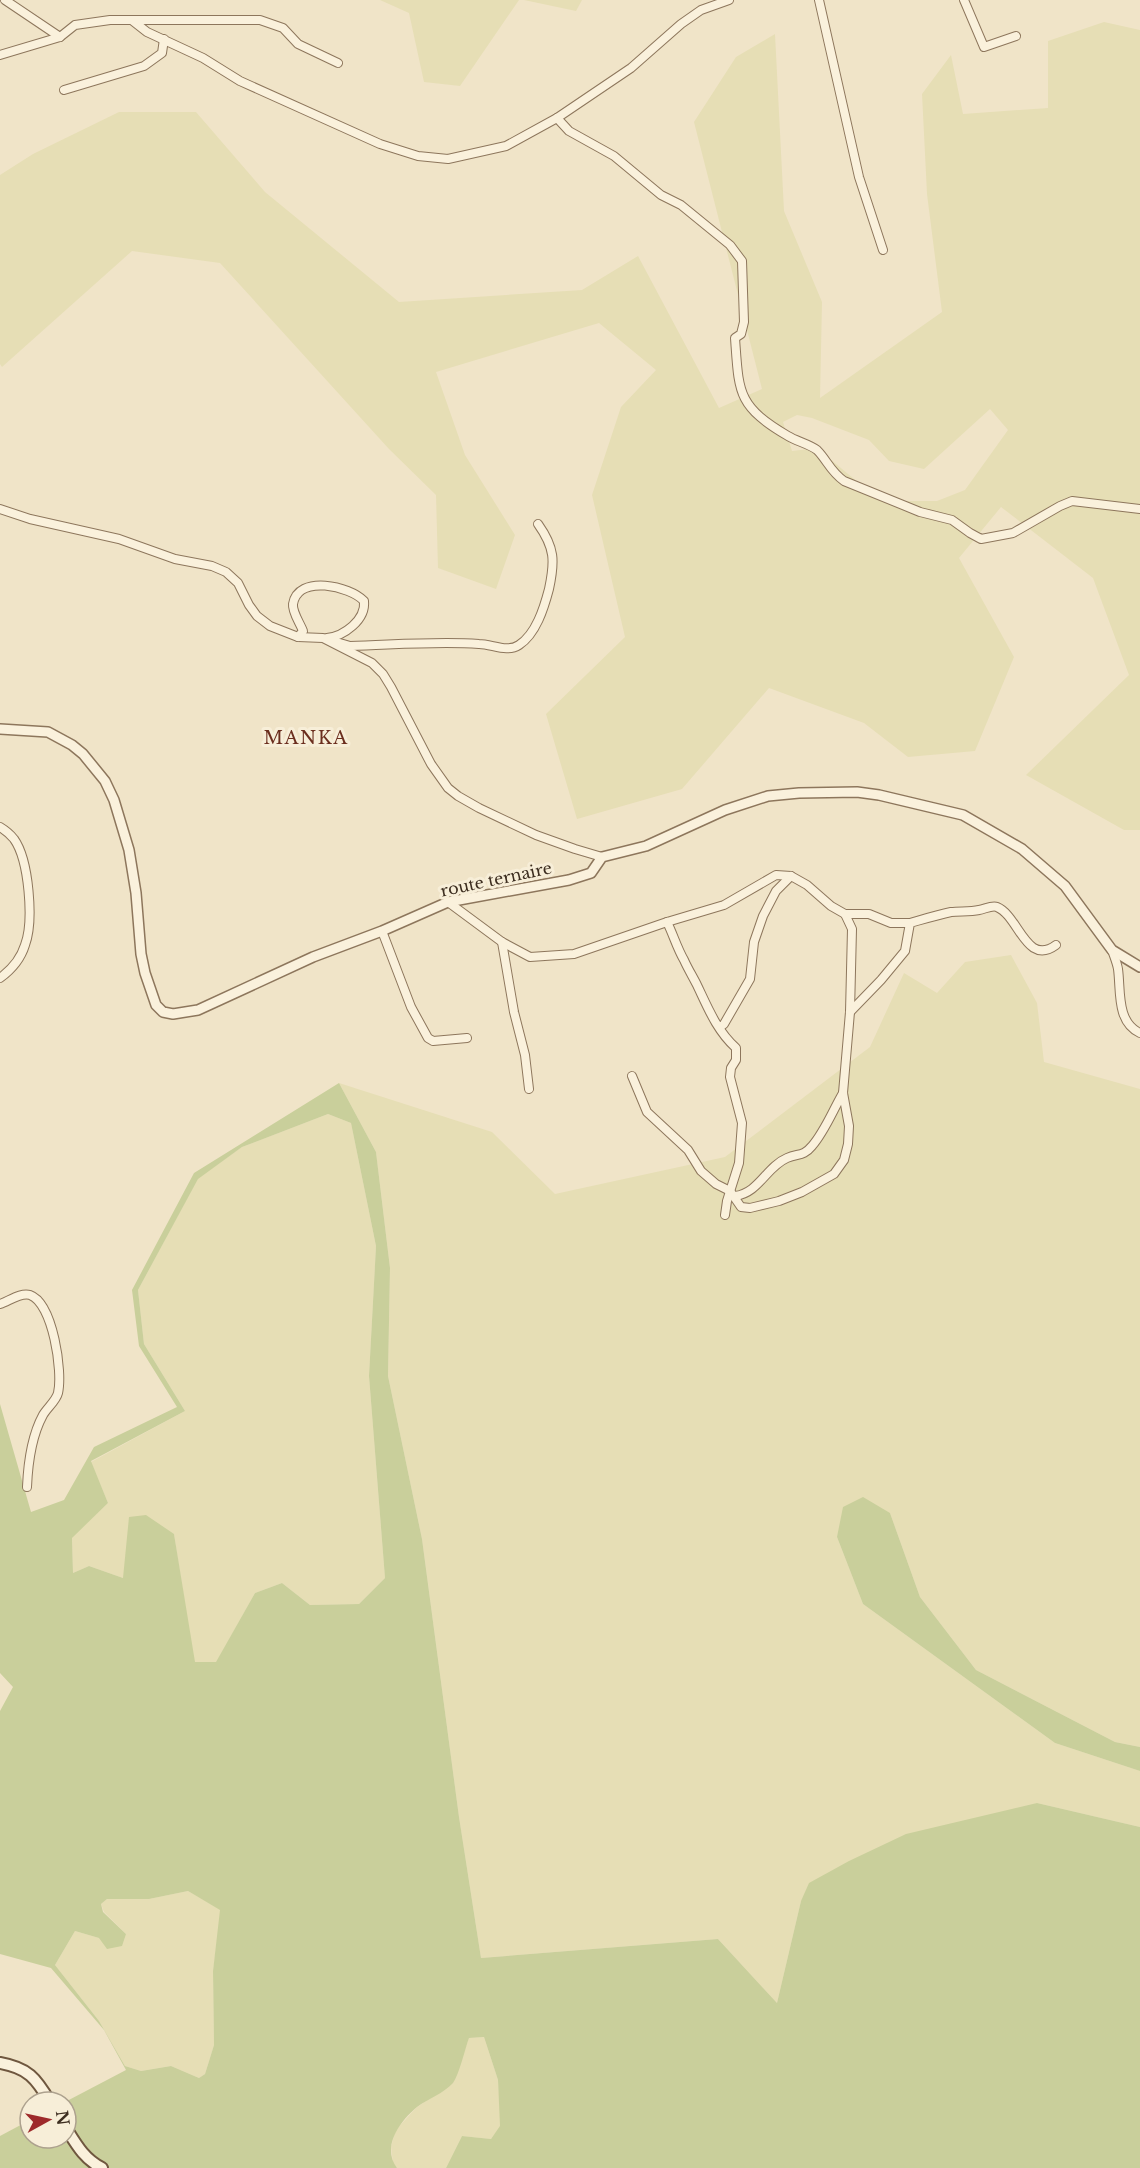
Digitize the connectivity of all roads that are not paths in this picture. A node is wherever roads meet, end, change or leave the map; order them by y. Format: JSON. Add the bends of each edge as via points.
{"nodes":[{"id":1,"x":5,"y":0,"type":"edge"},
{"id":2,"x":729,"y":0,"type":"edge"},
{"id":3,"x":819,"y":0,"type":"edge"},
{"id":4,"x":963,"y":0,"type":"edge"},
{"id":5,"x":133,"y":21,"type":"junction"},
{"id":6,"x":1016,"y":36,"type":"dead end"},
{"id":7,"x":60,"y":37,"type":"junction"},
{"id":8,"x":164,"y":39,"type":"junction"},
{"id":9,"x":0,"y":56,"type":"edge"},
{"id":10,"x":338,"y":63,"type":"dead end"},
{"id":11,"x":64,"y":90,"type":"dead end"},
{"id":12,"x":558,"y":117,"type":"junction"},
{"id":13,"x":884,"y":250,"type":"dead end"},
{"id":14,"x":0,"y":509,"type":"edge"},
{"id":15,"x":1140,"y":509,"type":"edge"},
{"id":16,"x":538,"y":524,"type":"dead end"},
{"id":17,"x":298,"y":638,"type":"junction"},
{"id":18,"x":323,"y":638,"type":"junction"},
{"id":19,"x":0,"y":729,"type":"edge"},
{"id":20,"x":0,"y":827,"type":"edge"},
{"id":21,"x":602,"y":857,"type":"junction"},
{"id":22,"x":791,"y":876,"type":"junction"},
{"id":23,"x":447,"y":902,"type":"junction"},
{"id":24,"x":845,"y":914,"type":"junction"},
{"id":25,"x":667,"y":921,"type":"junction"},
{"id":26,"x":910,"y":922,"type":"junction"},
{"id":27,"x":382,"y":931,"type":"junction"},
{"id":28,"x":502,"y":942,"type":"junction"},
{"id":29,"x":1056,"y":945,"type":"dead end"},
{"id":30,"x":1113,"y":951,"type":"junction"},
{"id":31,"x":1140,"y":967,"type":"edge"},
{"id":32,"x":0,"y":978,"type":"edge"},
{"id":33,"x":850,"y":1012,"type":"junction"},
{"id":34,"x":720,"y":1027,"type":"junction"},
{"id":35,"x":1140,"y":1033,"type":"edge"},
{"id":36,"x":467,"y":1038,"type":"dead end"},
{"id":37,"x":632,"y":1076,"type":"dead end"},
{"id":38,"x":529,"y":1089,"type":"dead end"},
{"id":39,"x":843,"y":1093,"type":"junction"},
{"id":40,"x":733,"y":1193,"type":"junction"},
{"id":41,"x":725,"y":1215,"type":"dead end"},
{"id":42,"x":0,"y":1304,"type":"edge"},
{"id":43,"x":27,"y":1487,"type":"dead end"},
{"id":44,"x":0,"y":2062,"type":"edge"},
{"id":45,"x":43,"y":2090,"type":"edge"},
{"id":46,"x":78,"y":2148,"type":"edge"},
{"id":47,"x":102,"y":2168,"type":"edge"}],
"edges":[{"from":1,"to":7,"type":"street"},
{"from":2,"to":12,"type":"street","via":[[701,10],[631,68]]},
{"from":3,"to":13,"type":"street","via":[[860,177]]},
{"from":4,"to":6,"type":"street","via":[[984,47]]},
{"from":5,"to":7,"type":"street","via":[[75,25]]},
{"from":5,"to":8,"type":"street"},
{"from":5,"to":10,"type":"street","via":[[260,20],[283,28],[298,44]]},
{"from":7,"to":9,"type":"street"},
{"from":8,"to":11,"type":"street","via":[[162,53],[144,66]]},
{"from":8,"to":12,"type":"street","via":[[264,92],[380,144],[418,156],[448,159],[489,151],[506,146]]},
{"from":12,"to":15,"type":"street","via":[[569,130],[614,156],[730,245],[742,261],[744,322],[741,334],[735,338],[740,389],[747,405],[781,432],[816,450],[844,481],[920,512],[952,520],[981,538],[1013,533],[1072,501]]},
{"from":14,"to":17,"type":"street","via":[[119,539],[226,572],[238,583],[257,616]]},
{"from":16,"to":18,"type":"street","via":[[549,539],[553,572],[540,616],[531,633],[514,648],[468,643],[350,646]]},
{"from":17,"to":18,"type":"street"},
{"from":17,"to":18,"type":"street","via":[[303,631],[293,604],[303,591],[337,586],[364,601],[360,619],[337,637]]},
{"from":18,"to":21,"type":"street","via":[[372,663],[383,674],[431,764],[458,796],[536,835]]},
{"from":19,"to":27,"type":"street","name":"route ternaire","via":[[48,732],[78,749],[105,781],[129,850],[145,973],[156,1005],[163,1012],[198,1010],[313,957]]},
{"from":20,"to":32,"type":"street","via":[[15,840],[21,854],[30,914],[25,948]]},
{"from":21,"to":23,"type":"street","name":"route ternaire","via":[[591,873],[569,880]]},
{"from":21,"to":30,"type":"street","name":"route ternaire","via":[[646,846],[725,810],[768,796],[857,792],[879,795],[963,815],[1022,849],[1065,885]]},
{"from":22,"to":24,"type":"street"},
{"from":22,"to":25,"type":"street","via":[[776,875],[724,904]]},
{"from":22,"to":34,"type":"street","via":[[776,891],[763,916],[754,942],[750,979]]},
{"from":23,"to":27,"type":"street","name":"route ternaire"},
{"from":23,"to":28,"type":"street"},
{"from":24,"to":26,"type":"street","via":[[869,914],[891,923]]},
{"from":24,"to":33,"type":"street","via":[[852,928]]},
{"from":25,"to":28,"type":"street","via":[[574,954],[530,957]]},
{"from":25,"to":34,"type":"street","via":[[683,960]]},
{"from":26,"to":29,"type":"street","via":[[994,906],[1011,919],[1027,942],[1041,951]]},
{"from":26,"to":33,"type":"street","via":[[905,951]]},
{"from":27,"to":36,"type":"street","via":[[428,1038]]},
{"from":28,"to":38,"type":"street"},
{"from":30,"to":31,"type":"street","name":"route ternaire"},
{"from":30,"to":35,"type":"street","via":[[1123,1010],[1131,1026]]},
{"from":33,"to":39,"type":"street"},
{"from":34,"to":40,"type":"street","via":[[736,1048],[730,1077],[742,1123]]},
{"from":37,"to":40,"type":"street","via":[[647,1112],[679,1139],[701,1170]]},
{"from":39,"to":40,"type":"street","via":[[812,1146],[802,1155],[787,1158],[746,1195]]},
{"from":39,"to":40,"type":"street","via":[[848,1144],[834,1174],[787,1198],[750,1208],[741,1207]]},
{"from":40,"to":41,"type":"street"},
{"from":42,"to":43,"type":"street","via":[[22,1295],[33,1296],[40,1302],[55,1334],[58,1395],[37,1427],[28,1462]]},
{"from":44,"to":45,"type":"main road","via":[[18,2066],[37,2080]]},
{"from":46,"to":47,"type":"main road"}]}
